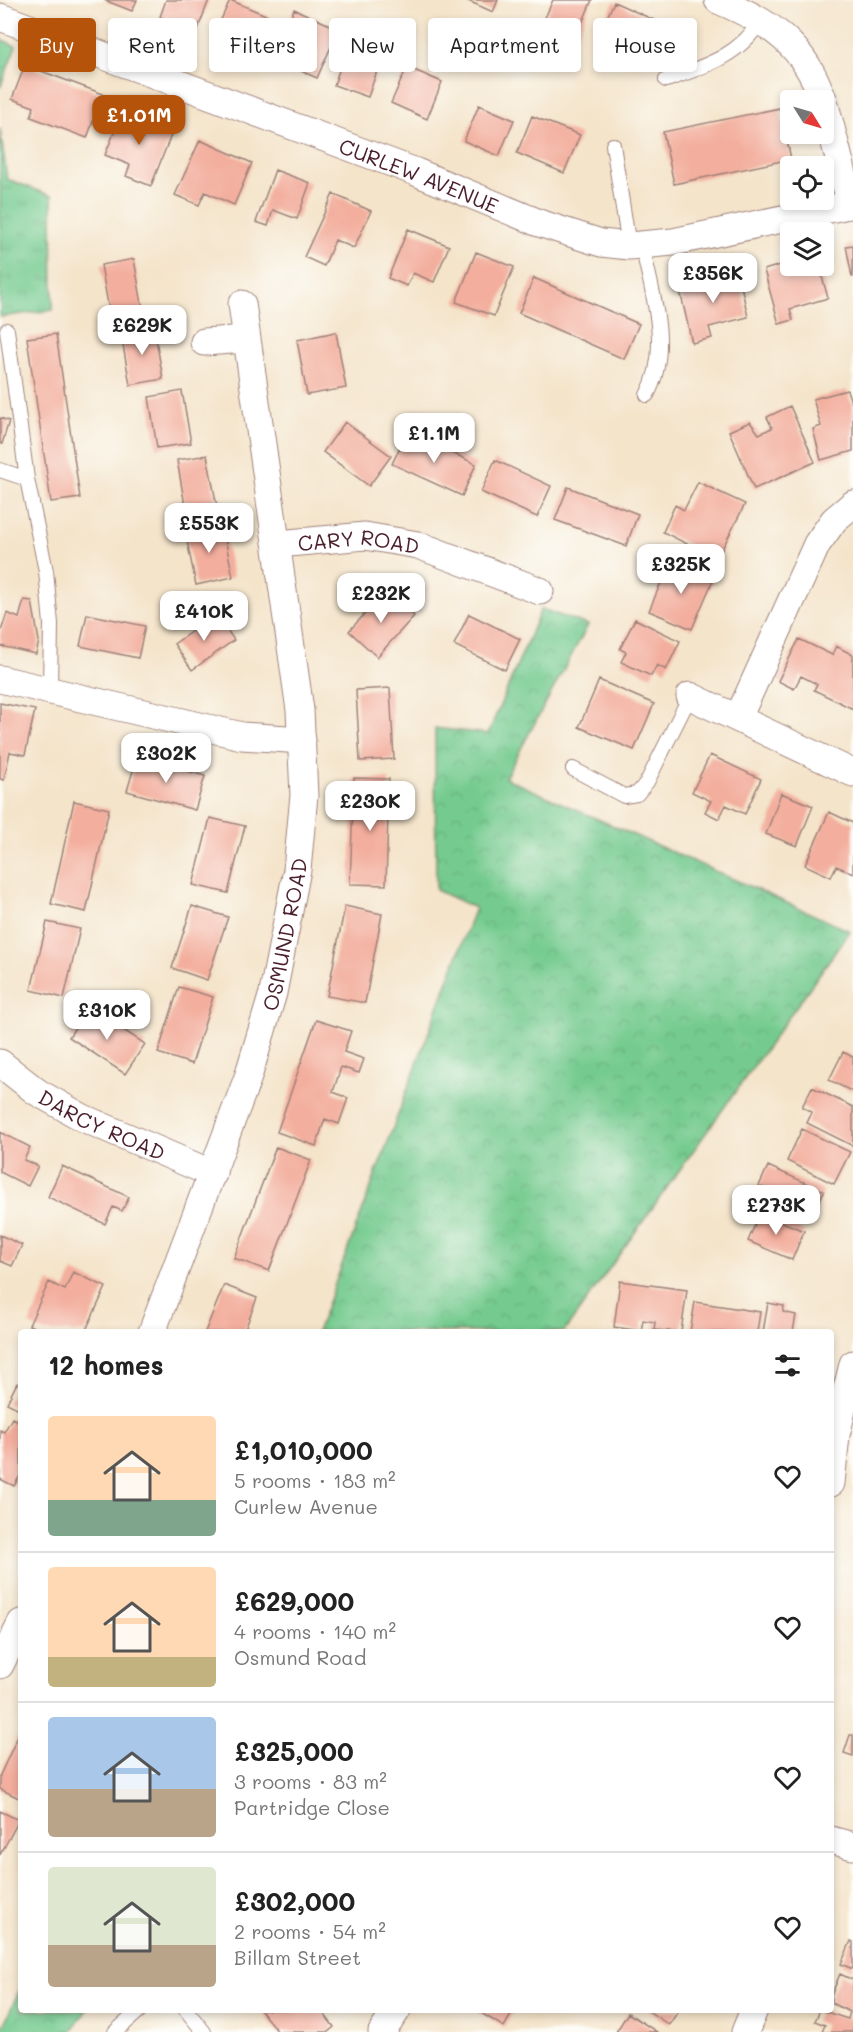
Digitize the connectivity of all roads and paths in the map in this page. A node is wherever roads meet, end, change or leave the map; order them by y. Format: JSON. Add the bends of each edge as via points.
{"nodes":[{"id":1,"x":718,"y":0,"type":"edge"},
{"id":2,"x":754,"y":12,"type":"edge"},
{"id":3,"x":0,"y":17,"type":"edge"},
{"id":4,"x":666,"y":80,"type":"dead end"},
{"id":5,"x":818,"y":90,"type":"edge"},
{"id":6,"x":834,"y":140,"type":"edge"},
{"id":7,"x":613,"y":145,"type":"dead end"},
{"id":8,"x":852,"y":204,"type":"edge"},
{"id":9,"x":636,"y":245,"type":"junction"},
{"id":10,"x":242,"y":304,"type":"dead end"},
{"id":11,"x":7,"y":330,"type":"dead end"},
{"id":12,"x":246,"y":339,"type":"junction"},
{"id":13,"x":204,"y":342,"type":"dead end"},
{"id":14,"x":647,"y":395,"type":"dead end"},
{"id":15,"x":0,"y":470,"type":"edge"},
{"id":16,"x":27,"y":479,"type":"junction"},
{"id":17,"x":853,"y":504,"type":"edge"},
{"id":18,"x":278,"y":544,"type":"junction"},
{"id":19,"x":540,"y":591,"type":"dead end"},
{"id":20,"x":0,"y":679,"type":"edge"},
{"id":21,"x":50,"y":691,"type":"junction"},
{"id":22,"x":690,"y":696,"type":"joint"},
{"id":23,"x":738,"y":718,"type":"junction"},
{"id":24,"x":302,"y":740,"type":"junction"},
{"id":25,"x":573,"y":770,"type":"dead end"},
{"id":26,"x":853,"y":773,"type":"edge"},
{"id":27,"x":0,"y":1063,"type":"edge"},
{"id":28,"x":213,"y":1174,"type":"junction"},
{"id":29,"x":153,"y":1329,"type":"edge"},
{"id":30,"x":853,"y":1364,"type":"edge"},
{"id":31,"x":834,"y":1435,"type":"edge"},
{"id":32,"x":18,"y":1629,"type":"edge"},
{"id":33,"x":0,"y":1665,"type":"edge"},
{"id":34,"x":834,"y":1841,"type":"edge"},
{"id":35,"x":853,"y":1846,"type":"edge"},
{"id":36,"x":137,"y":2013,"type":"edge"},
{"id":37,"x":188,"y":2013,"type":"edge"},
{"id":38,"x":395,"y":2013,"type":"edge"},
{"id":39,"x":753,"y":2013,"type":"edge"},
{"id":40,"x":115,"y":2032,"type":"edge"},
{"id":41,"x":204,"y":2032,"type":"edge"},
{"id":42,"x":381,"y":2032,"type":"edge"},
{"id":43,"x":745,"y":2032,"type":"edge"}],
"edges":[{"from":1,"to":2,"type":"street"},
{"from":2,"to":4,"type":"lane","via":[[751,36],[734,50],[706,66]]},
{"from":2,"to":5,"type":"street","via":[[806,60]]},
{"from":3,"to":9,"type":"street","name":"CURLEW AVENUE","via":[[416,172],[539,223],[602,243]]},
{"from":6,"to":8,"type":"street"},
{"from":7,"to":9,"type":"lane"},
{"from":8,"to":9,"type":"street","name":"CURLEW AVENUE","via":[[732,231]]},
{"from":9,"to":14,"type":"lane","via":[[658,326],[660,357]]},
{"from":10,"to":12,"type":"street","name":"OSMUND ROAD"},
{"from":11,"to":16,"type":"lane"},
{"from":12,"to":13,"type":"street"},
{"from":12,"to":18,"type":"street","name":"OSMUND ROAD"},
{"from":15,"to":16,"type":"lane"},
{"from":16,"to":21,"type":"lane","via":[[46,571],[51,624]]},
{"from":17,"to":23,"type":"street","via":[[834,520],[817,544]]},
{"from":18,"to":19,"type":"street","name":"CARY ROAD","via":[[365,536],[418,544]]},
{"from":18,"to":24,"type":"street","name":"OSMUND ROAD"},
{"from":20,"to":21,"type":"street"},
{"from":21,"to":24,"type":"street","via":[[243,736]]},
{"from":22,"to":23,"type":"street"},
{"from":22,"to":25,"type":"lane","via":[[638,794],[624,795]]},
{"from":23,"to":26,"type":"street"},
{"from":24,"to":28,"type":"street","name":"OSMUND ROAD","via":[[304,795],[297,870],[284,944],[248,1077]]},
{"from":27,"to":28,"type":"street","name":"DARCY ROAD","via":[[37,1092],[83,1118]]},
{"from":28,"to":29,"type":"street","name":"OSMUND ROAD"},
{"from":30,"to":31,"type":"street"},
{"from":32,"to":33,"type":"street"},
{"from":34,"to":35,"type":"street"},
{"from":36,"to":40,"type":"lane"},
{"from":37,"to":41,"type":"lane"},
{"from":38,"to":42,"type":"street"},
{"from":39,"to":43,"type":"street"}]}
